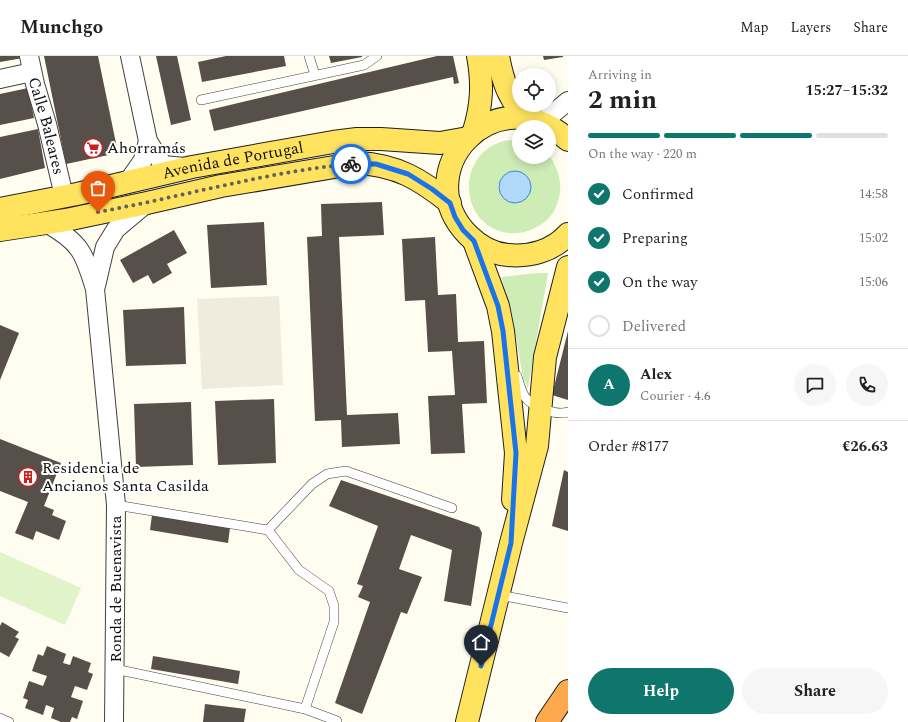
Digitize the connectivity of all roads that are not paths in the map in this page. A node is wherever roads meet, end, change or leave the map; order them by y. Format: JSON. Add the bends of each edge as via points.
{"nodes":[{"id":1,"x":130,"y":56,"type":"edge"},
{"id":2,"x":309,"y":56,"type":"edge"},
{"id":3,"x":377,"y":56,"type":"edge"},
{"id":4,"x":478,"y":56,"type":"edge"},
{"id":5,"x":498,"y":56,"type":"edge"},
{"id":6,"x":31,"y":64,"type":"edge"},
{"id":7,"x":315,"y":75,"type":"junction"},
{"id":8,"x":0,"y":78,"type":"edge"},
{"id":9,"x":482,"y":85,"type":"junction"},
{"id":10,"x":201,"y":100,"type":"dead end"},
{"id":11,"x":568,"y":101,"type":"edge"},
{"id":12,"x":533,"y":119,"type":"junction"},
{"id":13,"x":471,"y":134,"type":"junction"},
{"id":14,"x":568,"y":140,"type":"edge"},
{"id":15,"x":148,"y":141,"type":"junction"},
{"id":16,"x":440,"y":143,"type":"junction"},
{"id":17,"x":192,"y":167,"type":"junction"},
{"id":18,"x":127,"y":183,"type":"junction"},
{"id":19,"x":64,"y":196,"type":"junction"},
{"id":20,"x":147,"y":203,"type":"junction"},
{"id":21,"x":450,"y":203,"type":"junction"},
{"id":22,"x":0,"y":209,"type":"edge"},
{"id":23,"x":46,"y":223,"type":"junction"},
{"id":24,"x":0,"y":230,"type":"edge"},
{"id":25,"x":568,"y":234,"type":"edge"},
{"id":26,"x":474,"y":241,"type":"junction"},
{"id":27,"x":559,"y":251,"type":"edge"},
{"id":28,"x":568,"y":267,"type":"edge"},
{"id":29,"x":95,"y":289,"type":"junction"},
{"id":30,"x":563,"y":306,"type":"edge"},
{"id":31,"x":503,"y":331,"type":"junction"},
{"id":32,"x":541,"y":408,"type":"junction"},
{"id":33,"x":566,"y":413,"type":"edge"},
{"id":34,"x":116,"y":505,"type":"junction"},
{"id":35,"x":452,"y":508,"type":"dead end"},
{"id":36,"x":268,"y":530,"type":"junction"},
{"id":37,"x":511,"y":543,"type":"junction"},
{"id":38,"x":499,"y":595,"type":"junction"},
{"id":39,"x":568,"y":608,"type":"edge"},
{"id":40,"x":116,"y":669,"type":"junction"},
{"id":41,"x":568,"y":691,"type":"edge"},
{"id":42,"x":305,"y":709,"type":"junction"},
{"id":43,"x":0,"y":718,"type":"edge"},
{"id":44,"x":337,"y":721,"type":"dead end"},
{"id":45,"x":9,"y":722,"type":"edge"},
{"id":46,"x":114,"y":722,"type":"edge"},
{"id":47,"x":467,"y":722,"type":"edge"},
{"id":48,"x":548,"y":722,"type":"edge"}],
"edges":[{"from":1,"to":15,"type":"street"},
{"from":2,"to":7,"type":"lane"},
{"from":3,"to":7,"type":"lane","via":[[364,65]]},
{"from":4,"to":9,"type":"main road"},
{"from":5,"to":12,"type":"main road","via":[[506,88],[513,103]]},
{"from":6,"to":8,"type":"street"},
{"from":6,"to":19,"type":"street","name":"Calle Baleares"},
{"from":7,"to":10,"type":"lane"},
{"from":9,"to":13,"type":"main road","via":[[482,102]]},
{"from":9,"to":16,"type":"main road","via":[[467,119]]},
{"from":11,"to":12,"type":"street","via":[[550,116]]},
{"from":12,"to":13,"type":"main road","via":[[499,119]]},
{"from":12,"to":14,"type":"main road","via":[[558,130]]},
{"from":13,"to":16,"type":"main road","name":"Avenida de Portugal"},
{"from":13,"to":21,"type":"main road","via":[[457,152],[450,168],[447,185]]},
{"from":15,"to":17,"type":"street","via":[[163,165]]},
{"from":15,"to":18,"type":"street","via":[[143,160]]},
{"from":16,"to":17,"type":"main road","name":"Avenida de Portugal","via":[[357,139]]},
{"from":17,"to":18,"type":"main road","name":"Avenida de Portugal"},
{"from":18,"to":19,"type":"main road","name":"Avenida de Portugal"},
{"from":19,"to":22,"type":"main road","name":"Avenida de Portugal"},
{"from":20,"to":21,"type":"main road","name":"Avenida de Portugal","via":[[221,186],[358,163],[389,167],[408,174]]},
{"from":20,"to":23,"type":"main road","name":"Avenida de Portugal"},
{"from":20,"to":29,"type":"street","name":"Ronda de Buenavista","via":[[116,229],[105,247]]},
{"from":21,"to":26,"type":"main road","via":[[459,224]]},
{"from":23,"to":24,"type":"main road","name":"Avenida de Portugal"},
{"from":23,"to":29,"type":"street","name":"Ronda de Buenavista","via":[[66,234],[79,246]]},
{"from":25,"to":27,"type":"main road"},
{"from":26,"to":27,"type":"main road","via":[[487,250],[502,255],[518,256]]},
{"from":26,"to":31,"type":"main road","via":[[498,306]]},
{"from":28,"to":30,"type":"main road"},
{"from":29,"to":34,"type":"street","name":"Ronda de Buenavista"},
{"from":30,"to":32,"type":"main road","via":[[545,357]]},
{"from":31,"to":32,"type":"lane","via":[[520,386],[526,398]]},
{"from":31,"to":37,"type":"main road","via":[[516,453]]},
{"from":32,"to":33,"type":"lane"},
{"from":32,"to":37,"type":"main road","via":[[537,446]]},
{"from":34,"to":36,"type":"lane"},
{"from":34,"to":40,"type":"street","name":"Ronda de Buenavista"},
{"from":35,"to":36,"type":"lane","via":[[346,471],[327,474],[312,484]]},
{"from":36,"to":42,"type":"lane","via":[[300,570],[329,591],[334,606],[334,622]]},
{"from":37,"to":38,"type":"main road"},
{"from":38,"to":39,"type":"lane"},
{"from":38,"to":47,"type":"main road"},
{"from":40,"to":42,"type":"lane"},
{"from":40,"to":46,"type":"street","name":"Ronda de Buenavista"},
{"from":41,"to":48,"type":"highway"},
{"from":42,"to":44,"type":"lane"},
{"from":43,"to":45,"type":"lane"}]}
